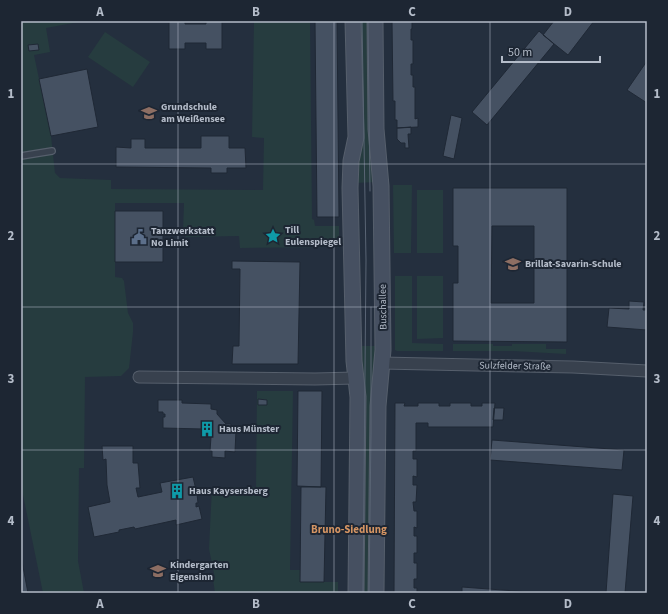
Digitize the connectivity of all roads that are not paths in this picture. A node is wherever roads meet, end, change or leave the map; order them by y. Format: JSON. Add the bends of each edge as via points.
{"nodes":[{"id":1,"x":353,"y":21,"type":"edge"},
{"id":2,"x":375,"y":21,"type":"edge"},
{"id":3,"x":52,"y":151,"type":"dead end"},
{"id":4,"x":21,"y":156,"type":"edge"},
{"id":5,"x":382,"y":363,"type":"junction"},
{"id":6,"x":647,"y":371,"type":"edge"},
{"id":7,"x":139,"y":377,"type":"dead end"},
{"id":8,"x":355,"y":378,"type":"junction"},
{"id":9,"x":356,"y":593,"type":"edge"},
{"id":10,"x":376,"y":593,"type":"edge"}],
"edges":[{"from":1,"to":8,"type":"main road","via":[[356,137],[351,161],[350,188]]},
{"from":2,"to":5,"type":"main road","name":"Buschallee","via":[[376,134],[381,186]]},
{"from":3,"to":4,"type":"lane"},
{"from":5,"to":6,"type":"street","name":"Sulzfelder Straße"},
{"from":5,"to":10,"type":"main road","name":"Buschallee","via":[[378,406]]},
{"from":7,"to":8,"type":"street"},
{"from":8,"to":9,"type":"main road","via":[[358,398]]}]}
